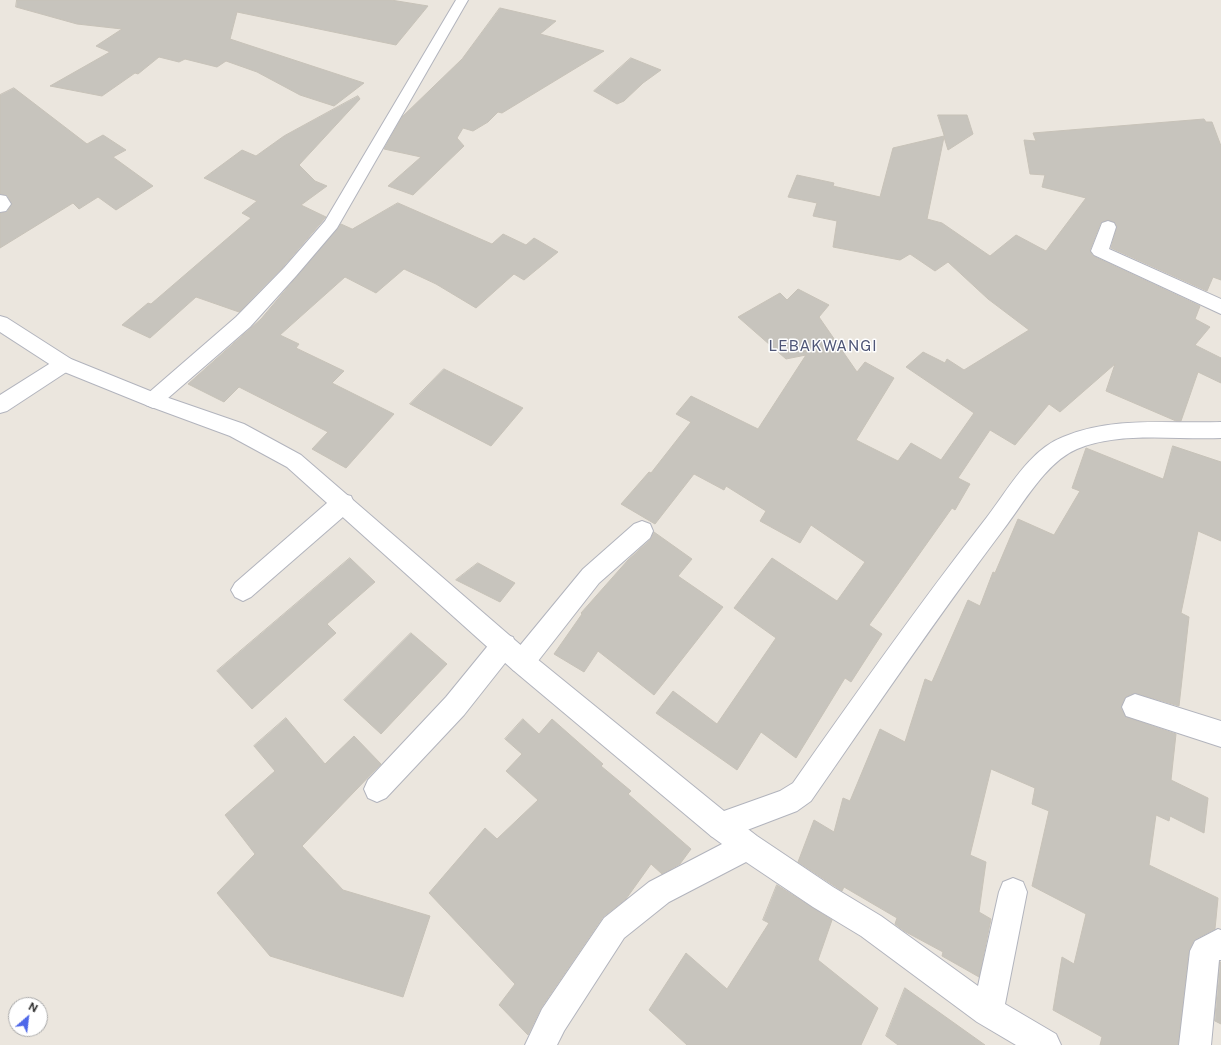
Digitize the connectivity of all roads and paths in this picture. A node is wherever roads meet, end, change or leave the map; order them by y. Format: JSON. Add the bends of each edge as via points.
{"nodes":[{"id":1,"x":462,"y":0,"type":"edge"},
{"id":2,"x":0,"y":200,"type":"edge"},
{"id":3,"x":0,"y":207,"type":"edge"},
{"id":4,"x":1108,"y":227,"type":"dead end"},
{"id":5,"x":1218,"y":300,"type":"edge"},
{"id":6,"x":0,"y":323,"type":"edge"},
{"id":7,"x":64,"y":364,"type":"junction"},
{"id":8,"x":153,"y":400,"type":"junction"},
{"id":9,"x":0,"y":405,"type":"edge"},
{"id":10,"x":1221,"y":430,"type":"edge"},
{"id":11,"x":343,"y":503,"type":"junction"},
{"id":12,"x":642,"y":531,"type":"dead end"},
{"id":13,"x":243,"y":590,"type":"dead end"},
{"id":14,"x":504,"y":645,"type":"junction"},
{"id":15,"x":522,"y":662,"type":"junction"},
{"id":16,"x":1135,"y":707,"type":"dead end"},
{"id":17,"x":1221,"y":734,"type":"edge"},
{"id":18,"x":377,"y":789,"type":"dead end"},
{"id":19,"x":721,"y":826,"type":"junction"},
{"id":20,"x":747,"y":846,"type":"junction"},
{"id":21,"x":1013,"y":892,"type":"dead end"},
{"id":22,"x":1221,"y":945,"type":"edge"},
{"id":23,"x":988,"y":1010,"type":"junction"},
{"id":24,"x":541,"y":1045,"type":"edge"},
{"id":25,"x":1045,"y":1045,"type":"edge"},
{"id":26,"x":1194,"y":1045,"type":"edge"}],
"edges":[{"from":1,"to":8,"type":"street","via":[[331,224],[243,322]]},
{"from":2,"to":3,"type":"street"},
{"from":4,"to":5,"type":"street","via":[[1100,251]]},
{"from":6,"to":7,"type":"street"},
{"from":7,"to":8,"type":"street"},
{"from":7,"to":9,"type":"street"},
{"from":8,"to":11,"type":"street","via":[[237,430],[267,446],[294,461]]},
{"from":10,"to":19,"type":"street","via":[[1119,431],[1092,435],[1067,444],[1040,465],[964,563],[802,792],[788,802]]},
{"from":11,"to":13,"type":"street"},
{"from":11,"to":14,"type":"street"},
{"from":12,"to":15,"type":"street","via":[[591,576]]},
{"from":14,"to":15,"type":"street"},
{"from":14,"to":18,"type":"street","via":[[455,706]]},
{"from":15,"to":19,"type":"street"},
{"from":16,"to":17,"type":"street"},
{"from":19,"to":20,"type":"street"},
{"from":20,"to":23,"type":"street","via":[[871,926]]},
{"from":20,"to":24,"type":"street","via":[[659,892],[614,928],[553,1020]]},
{"from":21,"to":23,"type":"street"},
{"from":22,"to":26,"type":"street","via":[[1205,950]]},
{"from":23,"to":25,"type":"street"}]}
